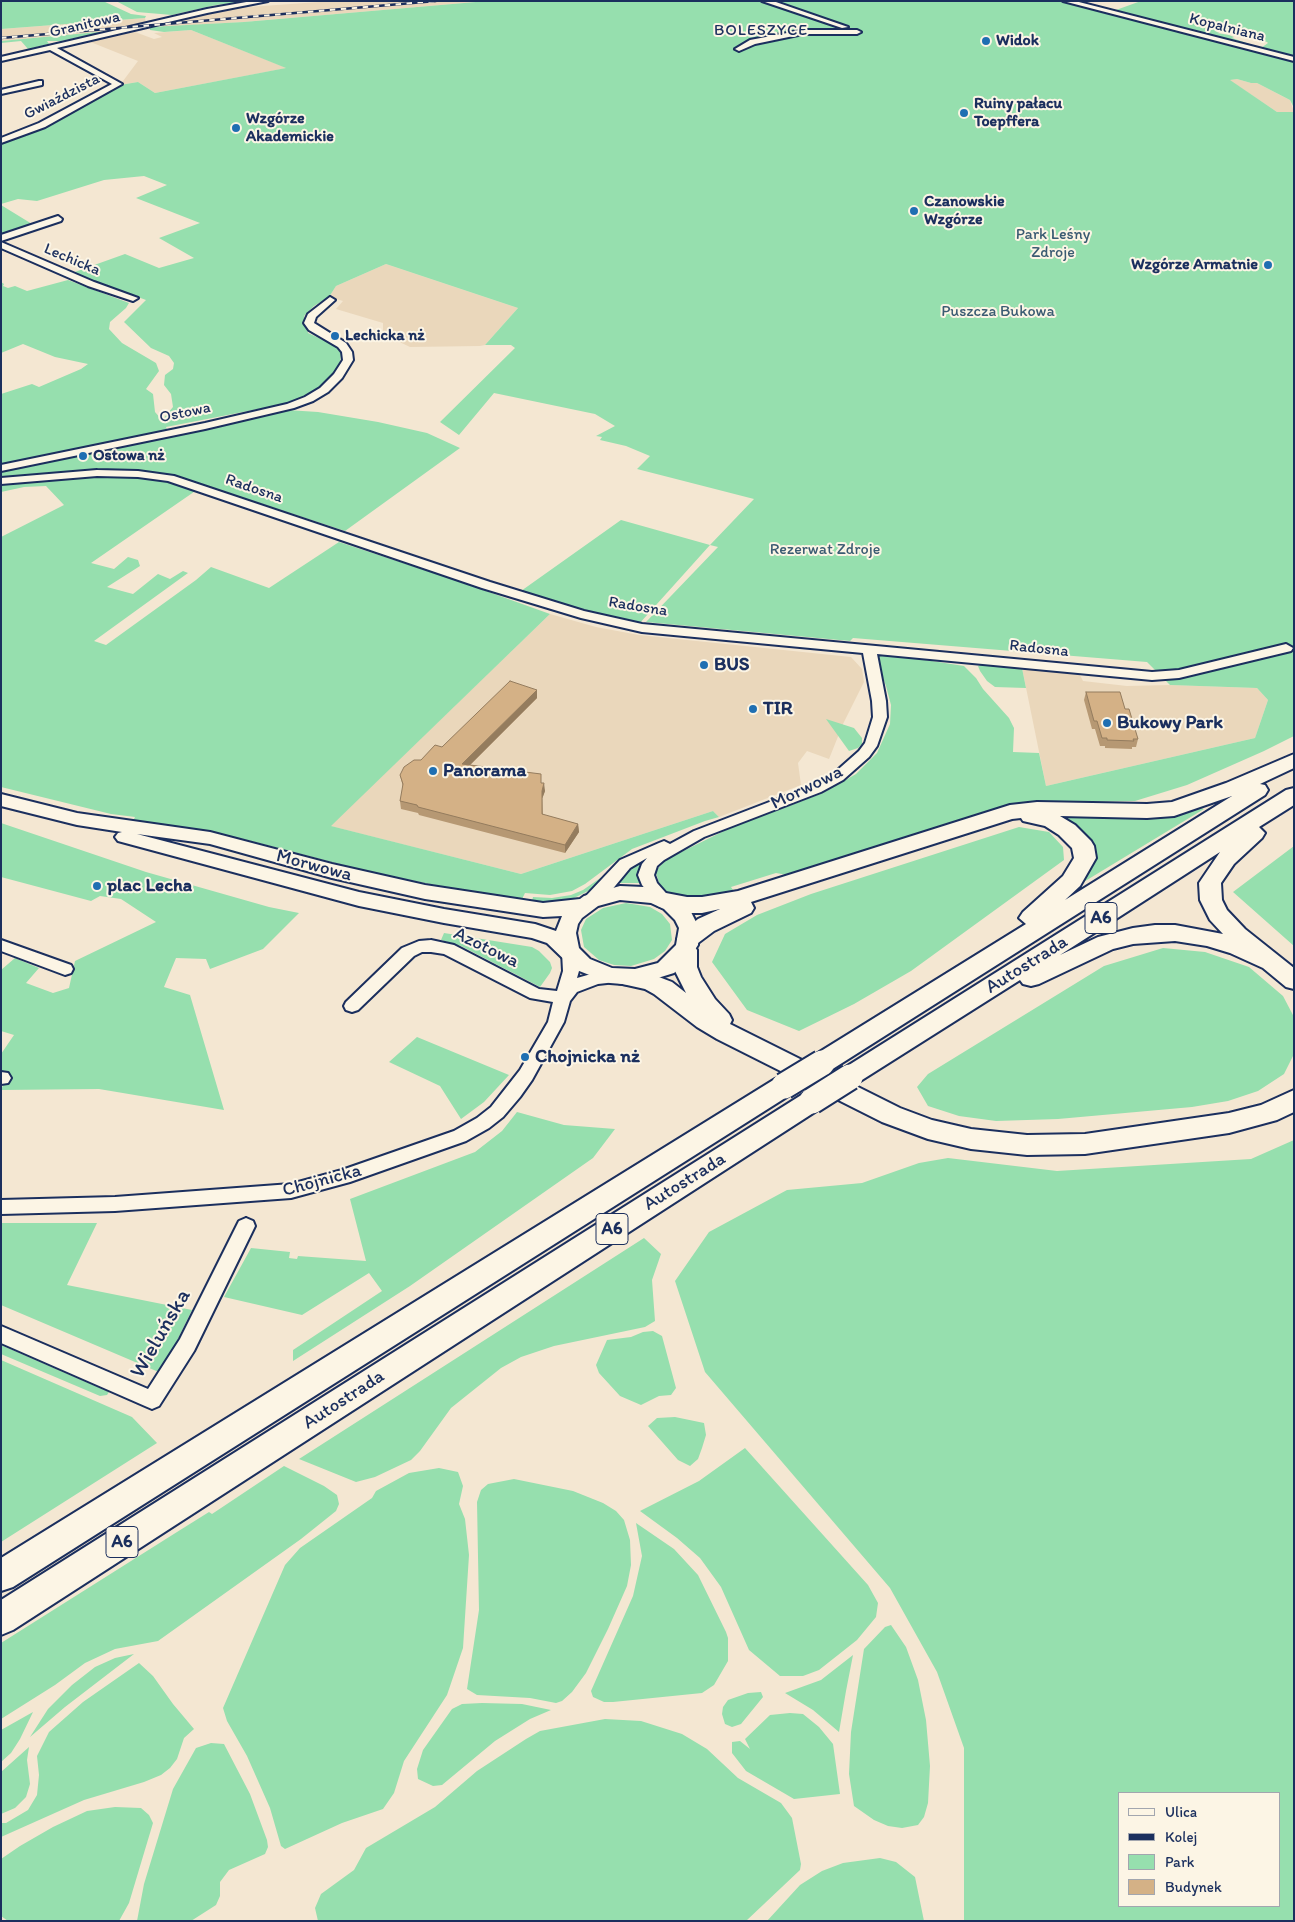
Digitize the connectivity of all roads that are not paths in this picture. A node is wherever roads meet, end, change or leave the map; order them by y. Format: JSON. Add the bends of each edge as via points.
{"nodes":[{"id":1,"x":265,"y":1,"type":"edge"},
{"id":2,"x":765,"y":1,"type":"edge"},
{"id":3,"x":1066,"y":1,"type":"edge"},
{"id":4,"x":50,"y":48,"type":"junction"},
{"id":5,"x":739,"y":49,"type":"dead end"},
{"id":6,"x":1,"y":59,"type":"edge"},
{"id":7,"x":1294,"y":59,"type":"edge"},
{"id":8,"x":39,"y":83,"type":"dead end"},
{"id":9,"x":10,"y":90,"type":"junction"},
{"id":10,"x":1,"y":92,"type":"edge"},
{"id":11,"x":21,"y":96,"type":"dead end"},
{"id":12,"x":1,"y":141,"type":"edge"},
{"id":13,"x":58,"y":220,"type":"dead end"},
{"id":14,"x":1,"y":238,"type":"edge"},
{"id":15,"x":1,"y":244,"type":"edge"},
{"id":16,"x":133,"y":298,"type":"dead end"},
{"id":17,"x":330,"y":300,"type":"dead end"},
{"id":18,"x":1,"y":468,"type":"edge"},
{"id":19,"x":1,"y":480,"type":"edge"},
{"id":20,"x":1286,"y":648,"type":"dead end"},
{"id":21,"x":869,"y":649,"type":"junction"},
{"id":22,"x":1294,"y":760,"type":"edge"},
{"id":23,"x":1294,"y":768,"type":"edge"},
{"id":24,"x":1294,"y":795,"type":"edge"},
{"id":25,"x":1,"y":800,"type":"edge"},
{"id":26,"x":43,"y":812,"type":"junction"},
{"id":27,"x":990,"y":818,"type":"junction"},
{"id":28,"x":699,"y":834,"type":"junction"},
{"id":29,"x":803,"y":879,"type":"junction"},
{"id":30,"x":665,"y":901,"type":"junction"},
{"id":31,"x":588,"y":903,"type":"junction"},
{"id":32,"x":1,"y":945,"type":"edge"},
{"id":33,"x":687,"y":945,"type":"junction"},
{"id":34,"x":570,"y":951,"type":"junction"},
{"id":35,"x":983,"y":962,"type":"junction"},
{"id":36,"x":1269,"y":962,"type":"junction"},
{"id":37,"x":65,"y":969,"type":"dead end"},
{"id":38,"x":622,"y":977,"type":"junction"},
{"id":39,"x":1294,"y":982,"type":"edge"},
{"id":40,"x":564,"y":998,"type":"junction"},
{"id":41,"x":352,"y":1006,"type":"dead end"},
{"id":42,"x":909,"y":1040,"type":"junction"},
{"id":43,"x":755,"y":1047,"type":"junction"},
{"id":44,"x":1294,"y":1100,"type":"edge"},
{"id":45,"x":1,"y":1208,"type":"edge"},
{"id":46,"x":246,"y":1226,"type":"dead end"},
{"id":47,"x":1,"y":1334,"type":"edge"},
{"id":48,"x":1,"y":1576,"type":"edge"},
{"id":49,"x":1,"y":1619,"type":"edge"}],
"edges":[{"from":1,"to":4,"type":"street","name":"Granitowa","via":[[174,18]]},
{"from":2,"to":5,"type":"street","via":[[857,32],[804,32],[753,42]]},
{"from":3,"to":7,"type":"street","name":"Kopalniana"},
{"from":4,"to":6,"type":"street","name":"Granitowa"},
{"from":4,"to":12,"type":"street","name":"Gwiaździsta","via":[[118,84],[42,125]]},
{"from":8,"to":9,"type":"street"},
{"from":9,"to":10,"type":"street"},
{"from":9,"to":11,"type":"street"},
{"from":13,"to":14,"type":"street"},
{"from":15,"to":16,"type":"street","name":"Lechicka","via":[[91,284]]},
{"from":17,"to":18,"type":"street","name":"Ostowa","via":[[312,316],[309,323],[346,350],[347,364],[315,396],[290,406]]},
{"from":19,"to":21,"type":"street","name":"Radosna","via":[[97,473],[170,478],[486,585],[601,619],[642,628]]},
{"from":20,"to":21,"type":"street","name":"Radosna","via":[[1179,674],[1152,676]]},
{"from":21,"to":28,"type":"street","name":"Morwowa","via":[[880,717],[872,743],[864,754],[838,777],[816,789]]},
{"from":22,"to":27,"type":"highway","via":[[1234,788],[1174,809],[1032,809]]},
{"from":23,"to":35,"type":"highway","name":"Autostrada","number":"A6"},
{"from":24,"to":36,"type":"highway","via":[[1226,859],[1210,883],[1211,900],[1218,914],[1247,945]]},
{"from":24,"to":42,"type":"highway","name":"Autostrada","number":"A6"},
{"from":25,"to":26,"type":"main road","name":"Morwowa"},
{"from":26,"to":31,"type":"main road","name":"Morwowa","via":[[210,838],[426,892],[543,910]]},
{"from":26,"to":34,"type":"main road","name":"Morwowa","via":[[334,893],[414,911],[542,932]]},
{"from":27,"to":29,"type":"highway"},
{"from":27,"to":35,"type":"highway","via":[[1028,815],[1052,821],[1076,837],[1083,846],[1085,858],[1072,881]]},
{"from":28,"to":30,"type":"street","name":"Morwowa","via":[[665,852],[648,867],[648,882]]},
{"from":28,"to":31,"type":"street","name":"Morwowa","via":[[629,861]]},
{"from":29,"to":30,"type":"highway","via":[[711,904],[686,905]]},
{"from":29,"to":33,"type":"highway","via":[[716,919],[699,929]]},
{"from":30,"to":31,"type":"main road","via":[[628,892]]},
{"from":30,"to":33,"type":"main road","via":[[684,917],[689,928]]},
{"from":31,"to":34,"type":"main road","via":[[568,923],[566,939]]},
{"from":32,"to":37,"type":"street"},
{"from":33,"to":38,"type":"main road","via":[[677,960],[666,968],[652,974]]},
{"from":33,"to":43,"type":"highway","via":[[687,974],[706,1005],[726,1026]]},
{"from":34,"to":38,"type":"main road","via":[[589,968]]},
{"from":34,"to":40,"type":"street","name":"Chojnicka","via":[[572,966]]},
{"from":35,"to":48,"type":"highway","name":"Autostrada","number":"A6","bridge":true},
{"from":36,"to":39,"type":"highway"},
{"from":36,"to":42,"type":"highway","via":[[1224,942],[1188,934],[1155,933],[1120,938],[1094,947]]},
{"from":38,"to":40,"type":"street","name":"Chojnicka","via":[[583,982],[571,988]]},
{"from":38,"to":43,"type":"highway","via":[[652,982],[664,988],[712,1026]]},
{"from":40,"to":41,"type":"street","name":"Azotowa","via":[[536,994],[448,949],[431,946],[408,952]]},
{"from":40,"to":45,"type":"street","name":"Chojnicka","via":[[554,1026],[507,1102],[483,1123],[444,1142],[328,1183],[291,1192]]},
{"from":42,"to":49,"type":"highway","name":"Autostrada","number":"A6","bridge":true},
{"from":43,"to":44,"type":"highway","via":[[906,1121],[952,1135],[1013,1144],[1084,1144],[1187,1130],[1249,1119]]},
{"from":46,"to":47,"type":"street","name":"Wieluńska","via":[[187,1345],[152,1400]]}]}
